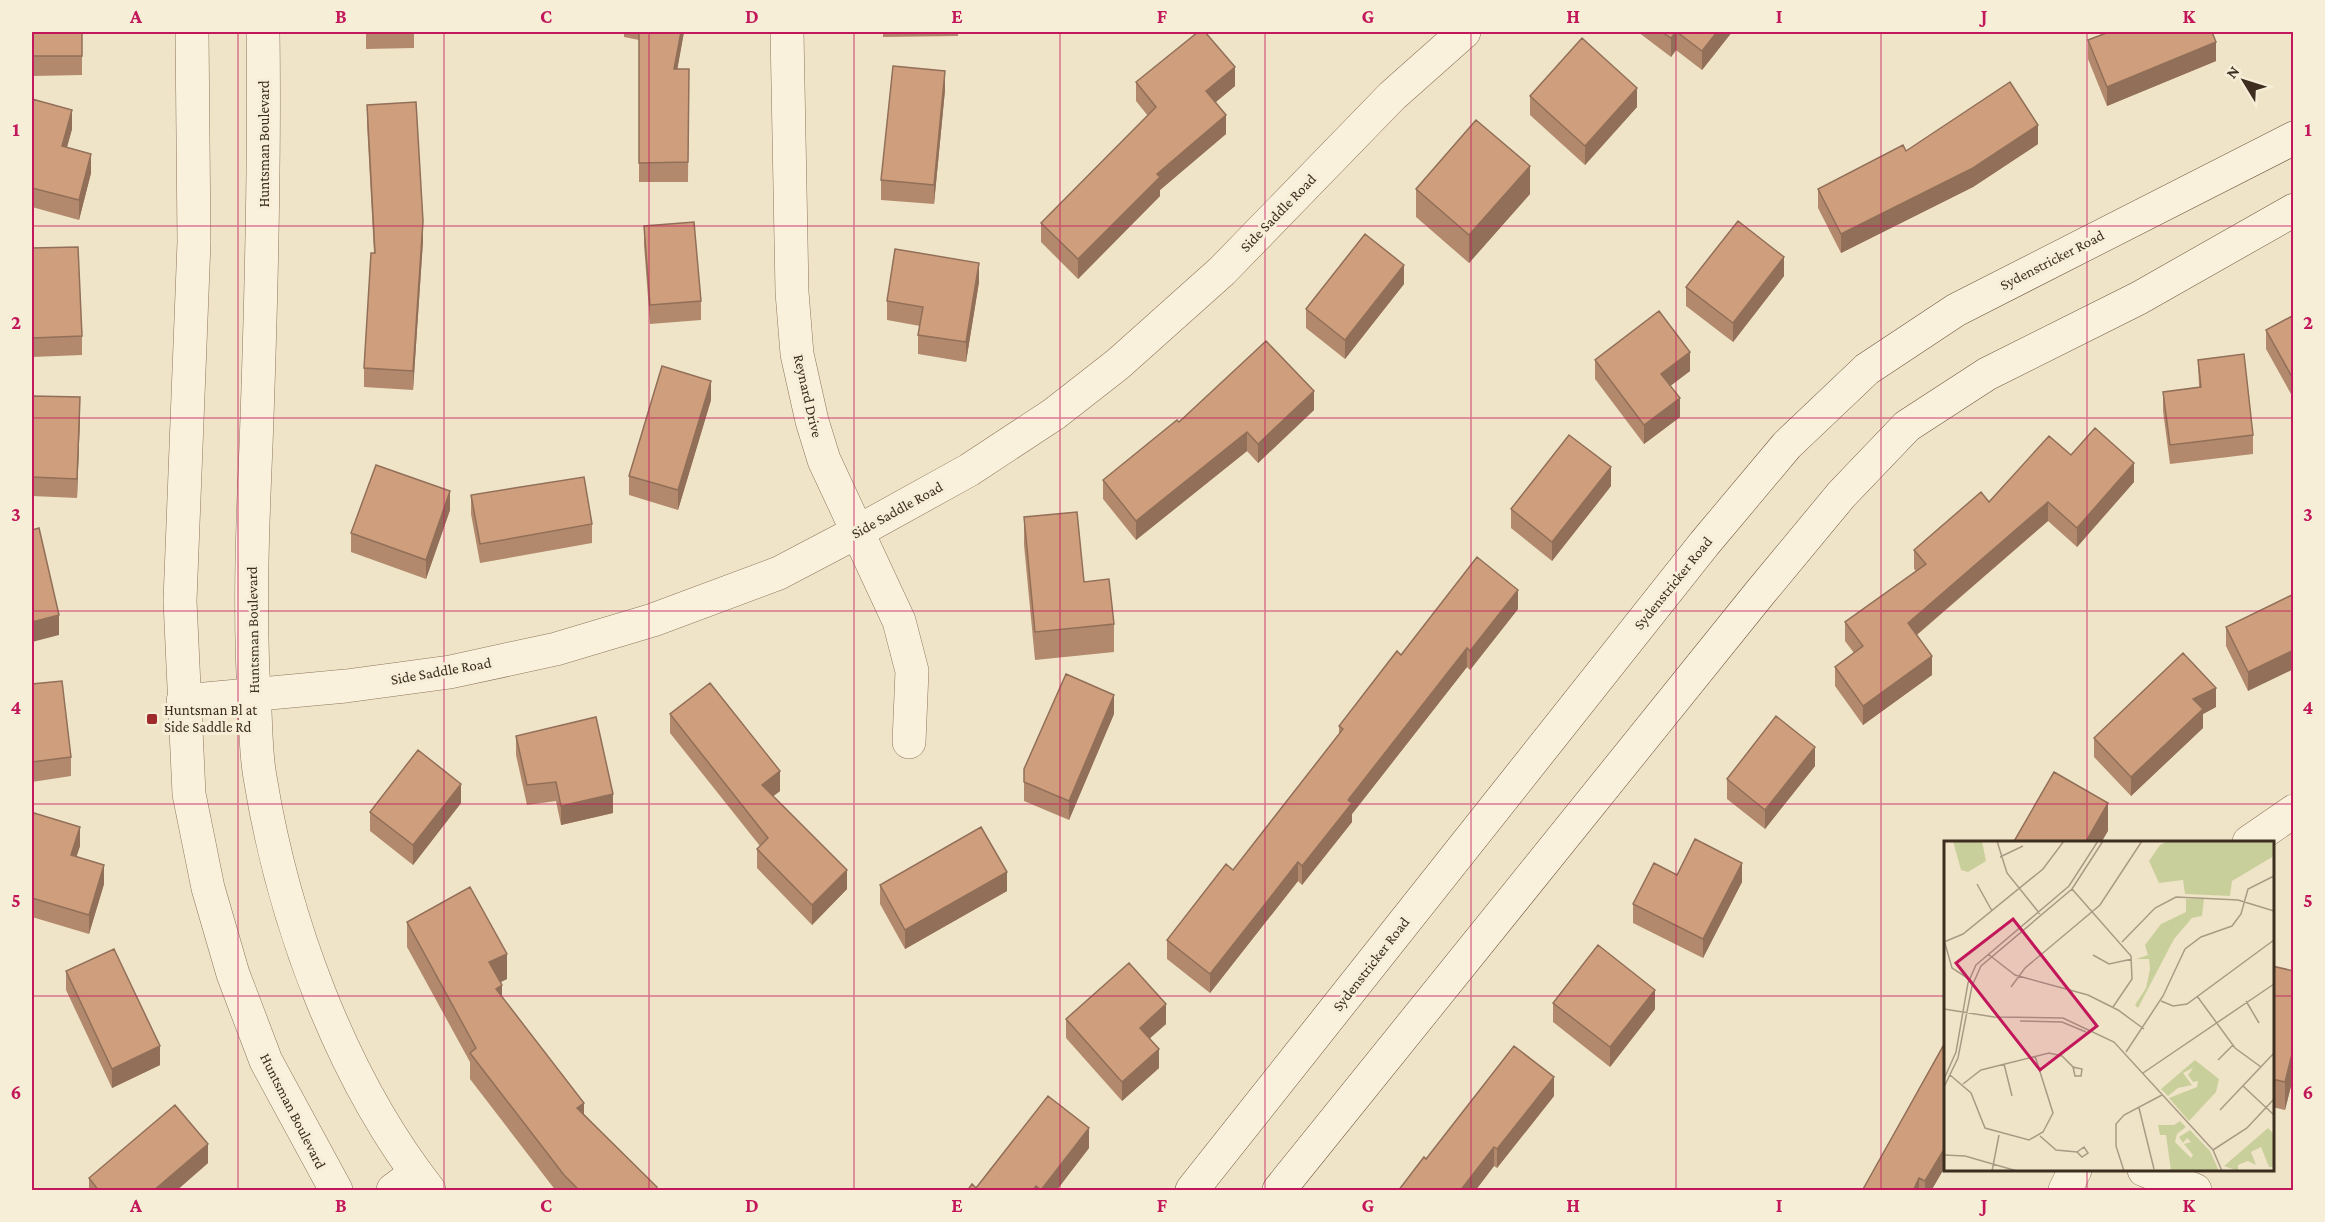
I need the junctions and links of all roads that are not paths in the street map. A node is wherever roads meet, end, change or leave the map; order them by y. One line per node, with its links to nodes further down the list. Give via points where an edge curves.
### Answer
1 (192, 32): 9 (street, Huntsman Boulevard, via 194,242 180,601)
2 (262, 32): 8 (street, Huntsman Boulevard, via 264,243 250,601)
3 (787, 32): 7 (street, Reynard Drive, via 792,292 797,354 824,460)
4 (1464, 32): 7 (street, Side Saddle Road, via 1392,96 1222,271 1118,364 1054,414 969,470)
5 (2294, 138): 17 (street, Sydenstricker Road, via 1956,310 1867,369 1787,445 1704,544)
6 (2294, 210): 18 (street, via 2139,298 1987,374 1907,426 1841,495 1759,594)
7 (857, 532): 8 (street, Side Saddle Road, via 779,573 653,620 556,649 450,672); 10 (street, Reynard Drive, via 899,621 912,671)
8 (254, 695): 9 (street, Side Saddle Road); 15 (street, Huntsman Boulevard, via 259,775 294,921 327,1009)
9 (183, 701): 16 (street, Huntsman Boulevard, via 189,794 208,888 233,974 266,1061)
10 (909, 742)
11 (2294, 811): 12 (street)
12 (2252, 841)
13 (2075, 1171): 19 (street)
14 (2146, 1171): 20 (street)
15 (413, 1185)
16 (336, 1191)
17 (1192, 1191)
18 (1279, 1191)
19 (2066, 1191)
20 (2195, 1191)

